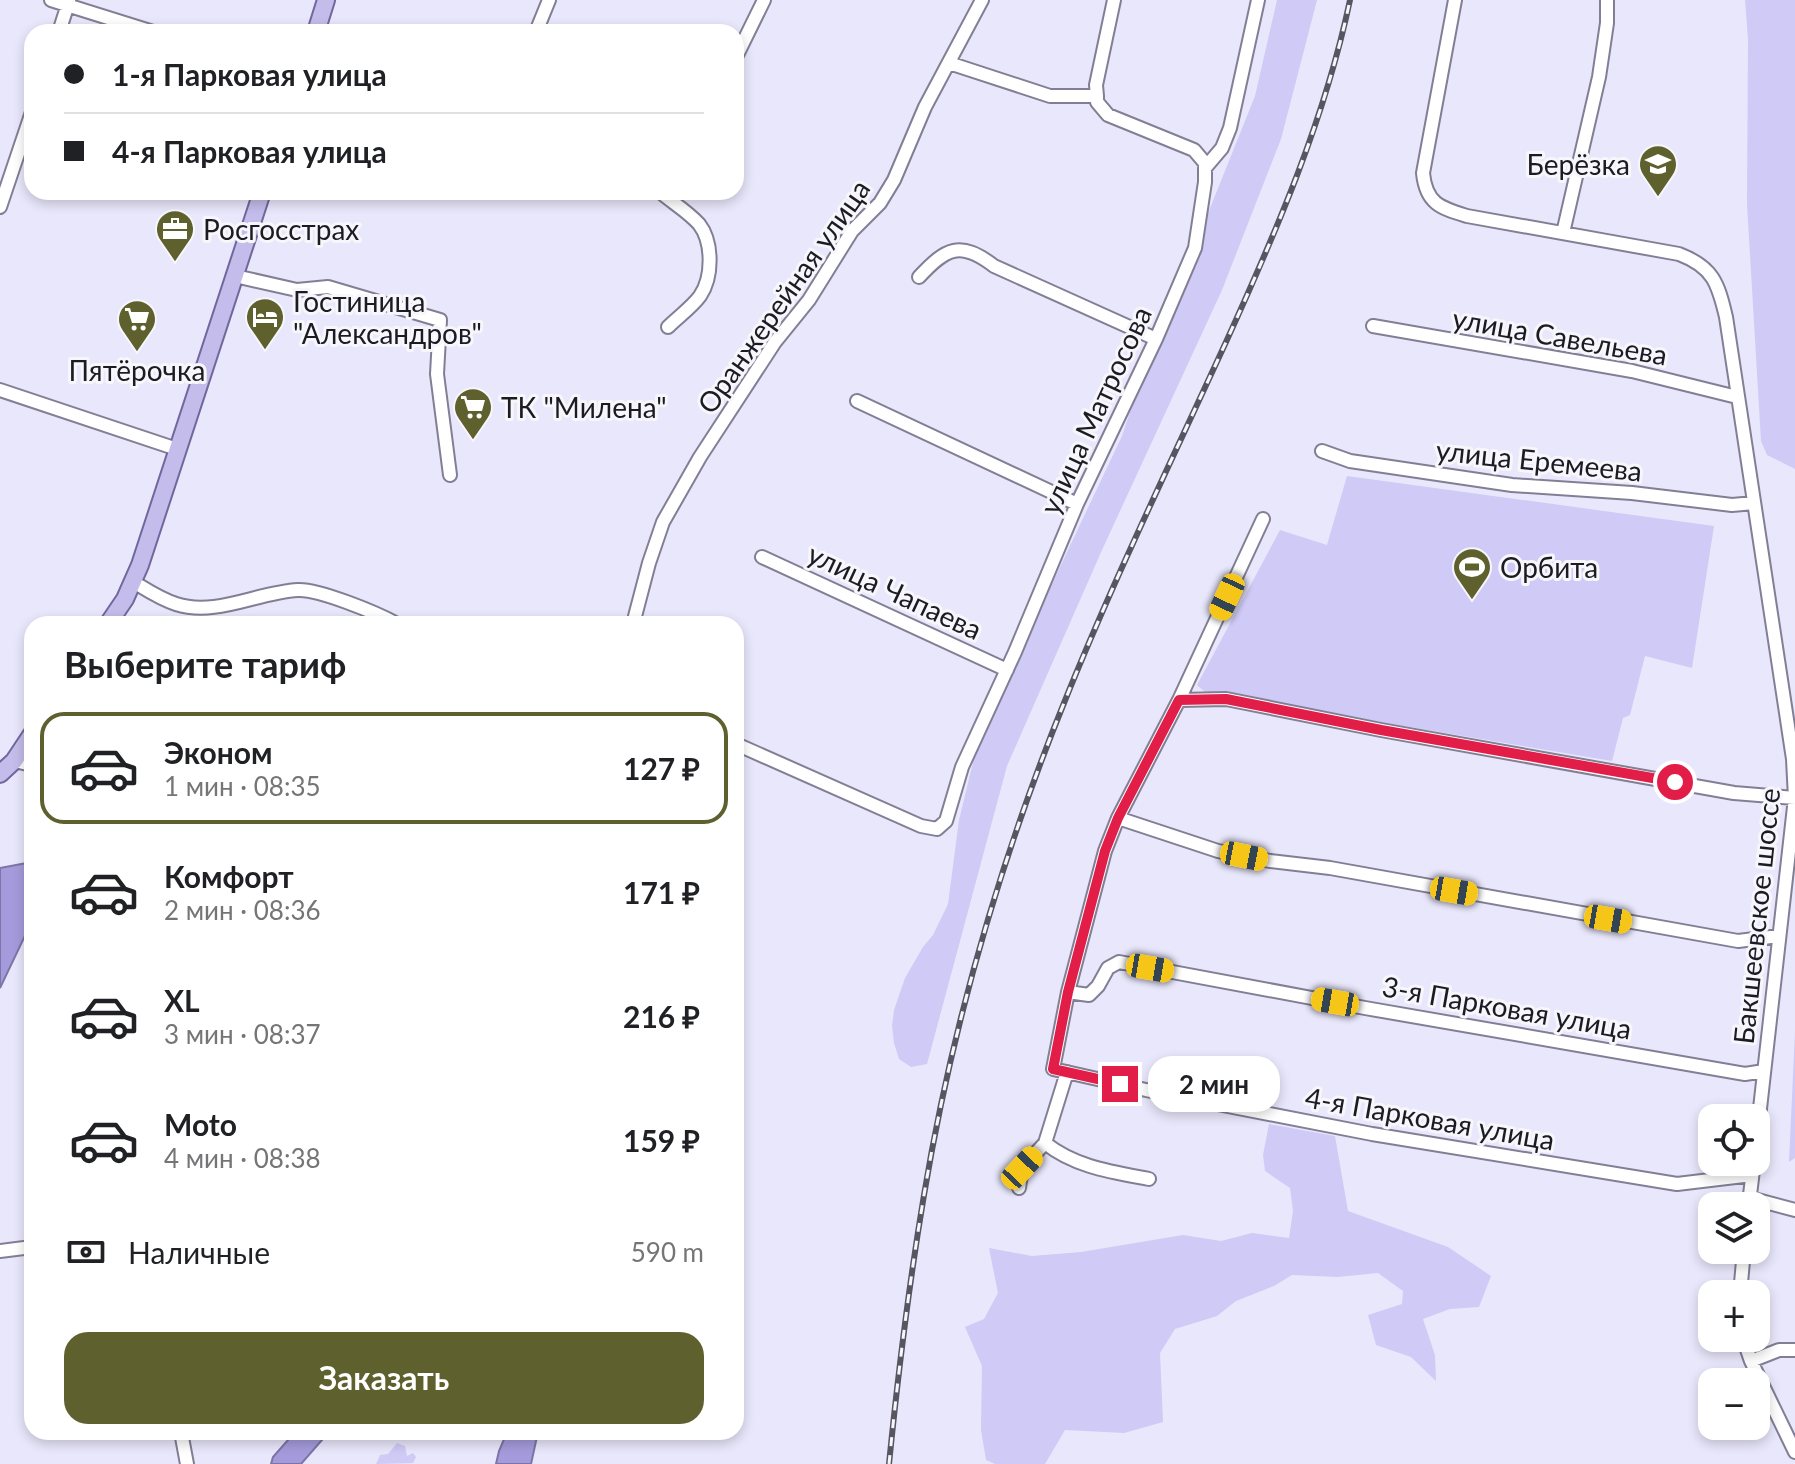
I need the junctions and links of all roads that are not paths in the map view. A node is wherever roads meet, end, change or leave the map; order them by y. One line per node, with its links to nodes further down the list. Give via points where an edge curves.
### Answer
1 (51, 0): 10 (street)
2 (326, 0): 13 (main road)
3 (549, 0): 14 (street)
4 (764, 0): 15 (street)
5 (982, 0): 16 (street, Оранжерейная улица)
6 (1114, 0): 17 (street)
7 (1258, 0): 19 (street, улица Матросова, via 1230,128)
8 (1455, 0): 23 (street, via 1424,187 1442,208)
9 (1607, 0): 23 (street, via 1599,77)
10 (69, 3): 11 (street); 12 (street)
11 (62, 24)
12 (130, 24)
13 (318, 24)
14 (539, 24)
15 (744, 41)
16 (949, 63): 17 (street, via 1050,96); 42 (street, Оранжерейная улица, via 880,203 852,231 775,342 663,522)
17 (1097, 96): 19 (street, via 1108,115 1194,150)
18 (24, 136): 22 (street)
19 (1205, 168): 28 (street, улица Матросова, via 1195,248)
20 (259, 200): 24 (main road)
21 (671, 200): 27 (street, via 702,228 710,254 700,296)
22 (0, 207)
23 (1563, 233): 30 (street, Бакшеевское шоссе, via 1679,254 1708,270 1726,317)
24 (235, 276): 32 (main road); 34 (street, via 297,290 328,287 440,320 437,374)
25 (919, 277): 28 (street, via 944,254 969,250)
26 (1373, 326): 30 (street, улица Савельева, via 1632,371)
27 (668, 327)
28 (1156, 339): 36 (street, улица Матросова)
29 (0, 390): 32 (street)
30 (1737, 397): 35 (street, Бакшеевское шоссе)
31 (857, 401): 36 (street)
32 (177, 449): 39 (main road)
33 (1322, 451): 35 (street, улица Еремеева, via 1350,461 1512,485)
34 (450, 475)
35 (1754, 503): 50 (street, Бакшеевское шоссе)
36 (1077, 504): 43 (street, улица Матросова)
37 (1263, 519): 44 (street)
38 (762, 557): 43 (street, улица Чапаева)
39 (132, 581): 40 (main road); 41 (street, via 179,606 220,606 301,590)
40 (113, 616)
41 (383, 616)
42 (635, 616)
43 (1007, 670): 46 (street, улица Матросова, via 962,767 946,821 937,829 900,818)
44 (1179, 700): 50 (street, via 1226,699 1718,790); 51 (street)
45 (24, 746): 47 (main road)
46 (744, 748)
47 (14, 761): 48 (street); 49 (main road)
48 (24, 763)
49 (0, 774)
50 (1795, 798): 52 (street, Бакшеевское шоссе)
51 (1118, 818): 52 (street, via 1218,851 1270,861 1738,941); 53 (street)
52 (1779, 936): 54 (street, Бакшеевское шоссе)
53 (1068, 992): 54 (street, 3-я Парковая улица, via 1089,995 1108,968 1119,962 1745,1074); 55 (street, 4-я Парковая улица, via 1053,1069)
54 (1764, 1071): 56 (street, Бакшеевское шоссе)
55 (1067, 1072): 57 (street); 58 (street, 4-я Парковая улица, via 1372,1134 1677,1184)
56 (1760, 1104)
57 (1045, 1143): 59 (street, via 1059,1155 1093,1168); 60 (street, via 1022,1168)
58 (1718, 1176)
59 (1149, 1179)
60 (1019, 1188)
61 (1770, 1206): 62 (street)
62 (1795, 1210)
63 (24, 1248): 64 (street)
64 (0, 1251)
65 (1795, 1350): 67 (street)
66 (1748, 1352): 67 (street)
67 (1751, 1361): 69 (street)
68 (182, 1440): 70 (street)
69 (1795, 1452)
70 (187, 1464)

